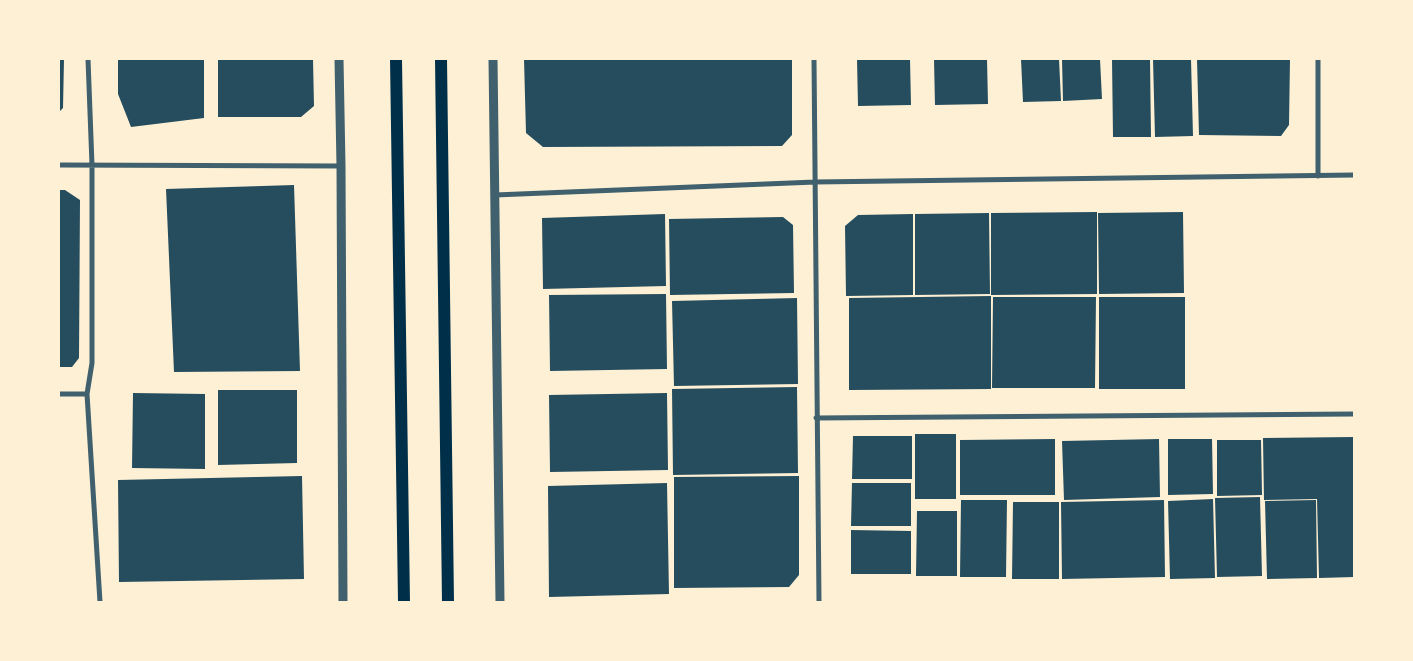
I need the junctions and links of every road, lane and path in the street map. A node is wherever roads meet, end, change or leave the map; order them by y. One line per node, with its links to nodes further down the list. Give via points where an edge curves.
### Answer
1 (88, 59): 9 (street)
2 (339, 59): 10 (street)
3 (396, 59): 21 (main road)
4 (441, 59): 22 (main road)
5 (493, 59): 14 (street)
6 (814, 59): 13 (street)
7 (1318, 59): 12 (street)
8 (59, 165): 9 (street)
9 (92, 165): 10 (street); 16 (street, via 92,362)
10 (341, 166): 20 (street)
11 (1354, 174): 12 (street)
12 (1318, 176): 13 (street)
13 (815, 182): 14 (street); 18 (street)
14 (494, 195): 23 (street)
15 (59, 394): 16 (street)
16 (87, 394): 19 (street)
17 (1354, 414): 18 (street)
18 (816, 418): 24 (street)
19 (100, 602)
20 (343, 602)
21 (404, 602)
22 (448, 602)
23 (500, 602)
24 (819, 602)

